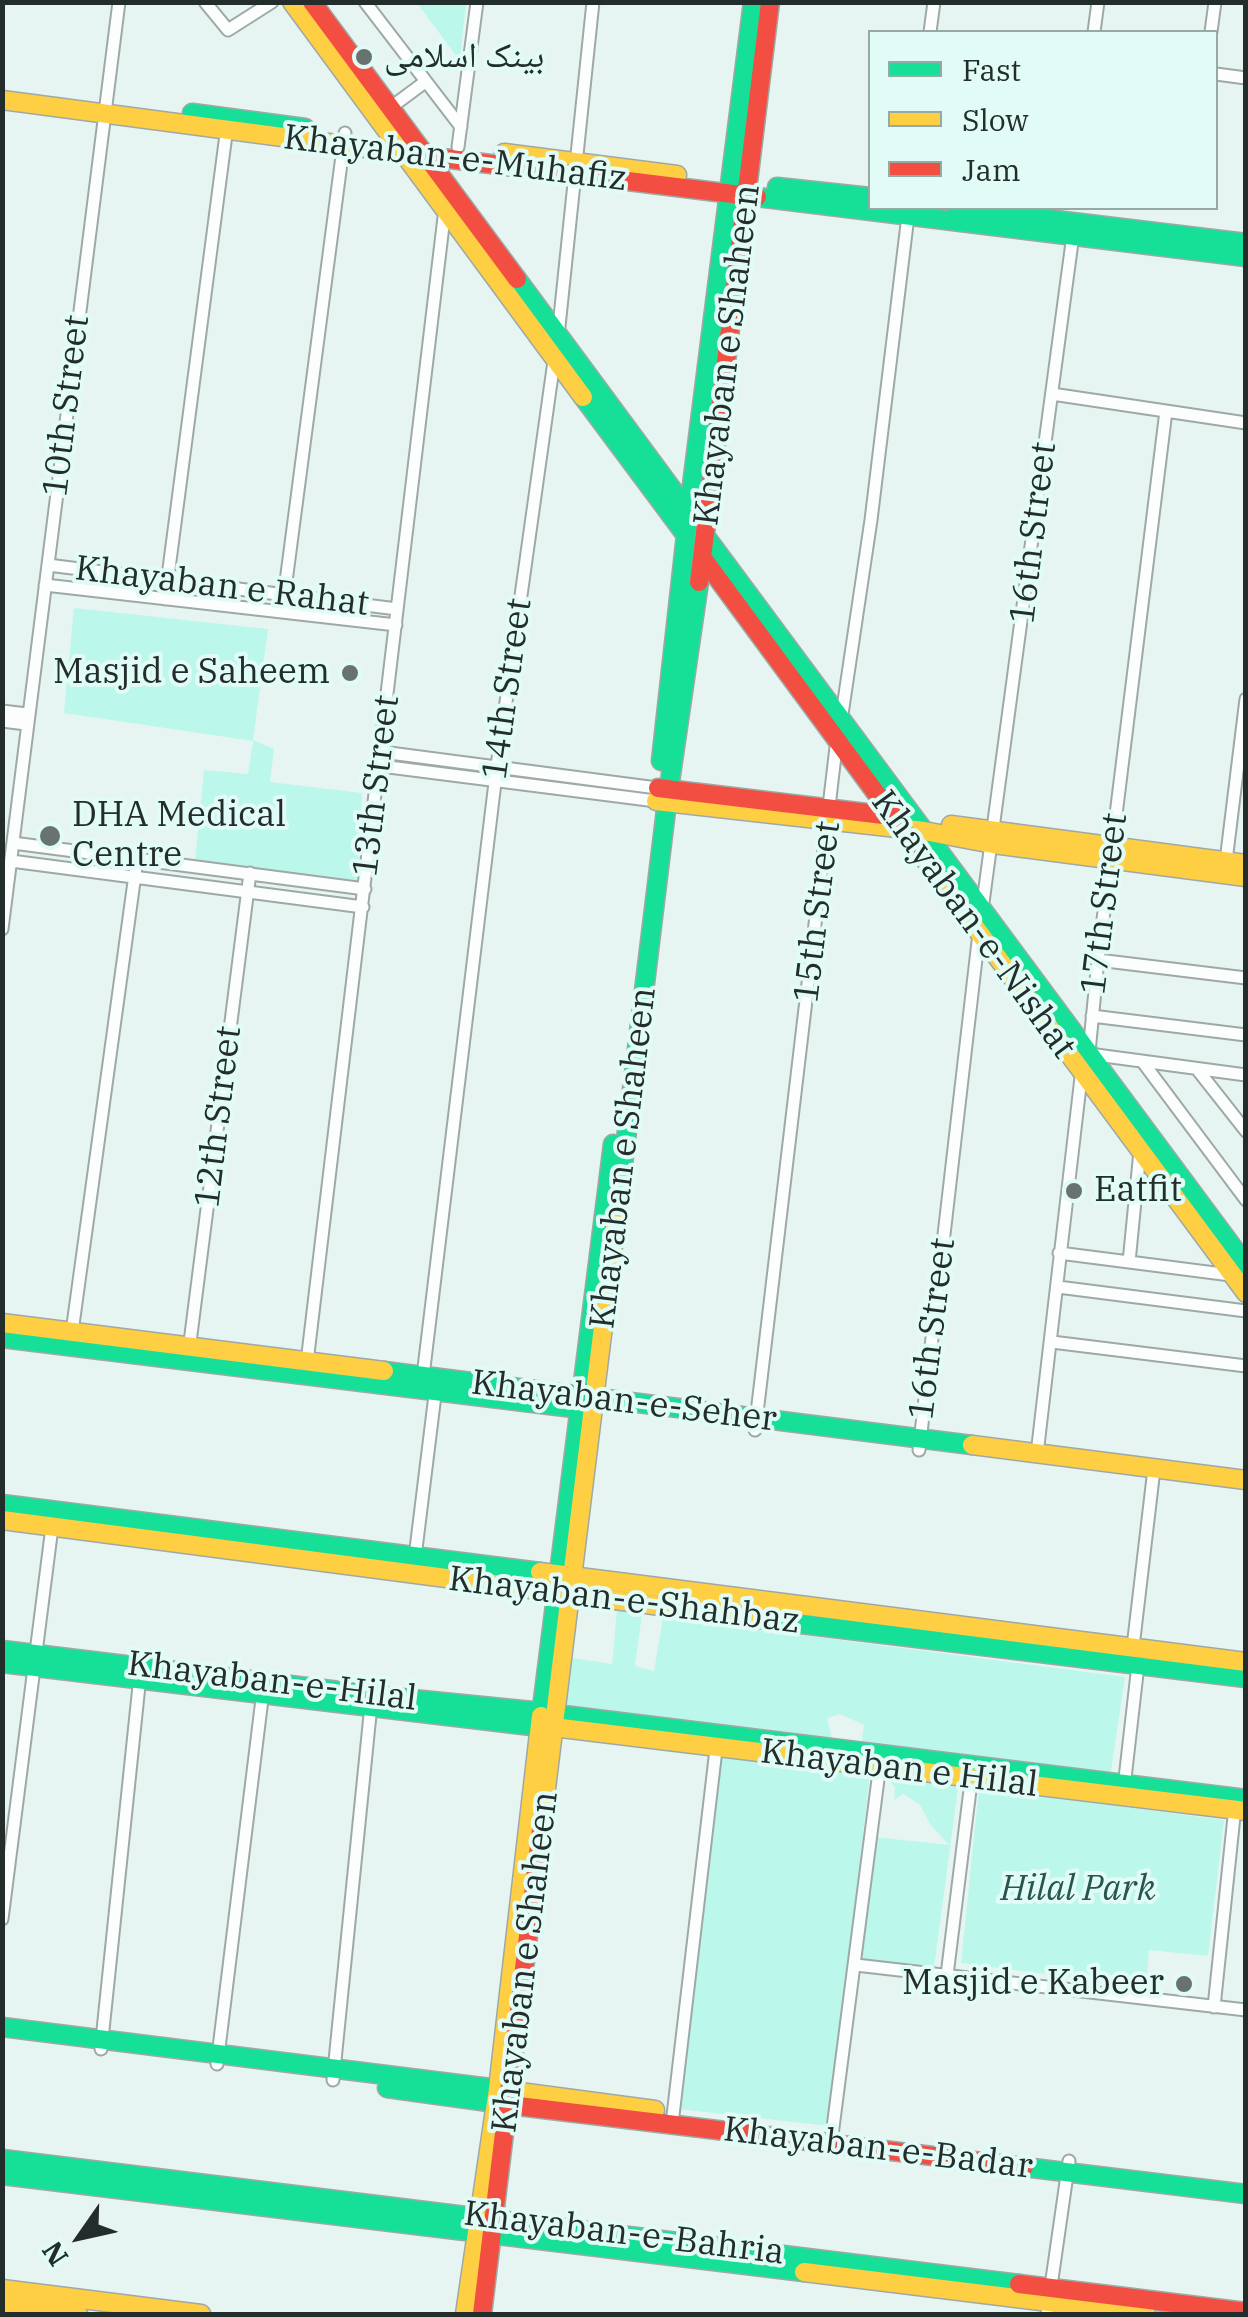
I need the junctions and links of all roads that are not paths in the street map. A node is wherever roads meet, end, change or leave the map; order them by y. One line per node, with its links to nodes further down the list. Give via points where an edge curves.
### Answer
1 (119, 2): 22 (street, 10th Street)
2 (205, 2): 3 (street, via 228,30)
3 (272, 2)
4 (292, 2): 27 (street)
5 (312, 2): 23 (street)
6 (365, 2): 19 (street)
7 (477, 2): 25 (street)
8 (593, 2): 29 (street, 14th Street)
9 (753, 2): 30 (street, Khayaban e Shaheen)
10 (770, 2): 30 (street, Khayaban e Shaheen)
11 (934, 2): 14 (street)
12 (1098, 2): 15 (street)
13 (1215, 2): 16 (street)
14 (930, 30)
15 (1094, 30)
16 (1211, 30)
17 (1218, 74): 18 (street)
18 (1246, 78)
19 (425, 82): 23 (street); 25 (street)
20 (2, 91): 22 (street, Khayaban-e-Muhafiz)
21 (2, 100): 22 (street, Khayaban-e-Muhafiz)
22 (104, 107): 24 (street, Khayaban-e-Muhafiz); 52 (street, 10th Street)
23 (390, 108): 27 (street)
24 (227, 124): 26 (street, Khayaban-e-Muhafiz); 53 (street)
25 (461, 127): 28 (street)
26 (343, 138): 27 (street, Khayaban-e-Muhafiz); 55 (street)
27 (408, 146): 28 (street, Khayaban-e-Muhafiz); 31 (street); 33 (street)
28 (456, 152): 29 (street, Khayaban-e-Muhafiz); 31 (street, 13th Street)
29 (574, 168): 30 (street, Khayaban-e-Muhafiz); 43 (street, 14th Street)
30 (738, 188): 32 (street, Khayaban-e-Muhafiz); 34 (street, Khayaban-e-Muhafiz); 48 (street, Khayaban e Shaheen); 50 (street, Khayaban e Shaheen)
31 (450, 190): 33 (street, 13th Street); 43 (street)
32 (868, 198)
33 (446, 209): 44 (street); 57 (street, 13th Street)
34 (868, 209)
35 (872, 210): 37 (street, Khayaban-e-Muhafiz)
36 (963, 210): 38 (street)
37 (908, 216): 38 (street, Khayaban-e-Muhafiz); 63 (street, 15th Street)
38 (995, 219): 39 (street)
39 (1074, 222): 40 (street); 45 (street, 16th Street)
40 (1161, 240): 41 (street); 42 (street)
41 (1246, 243)
42 (1246, 257)
43 (558, 335): 44 (street, 14th Street); 48 (street)
44 (554, 356): 49 (street); 67 (street, 14th Street)
45 (1052, 394): 46 (street); 72 (street, 16th Street)
46 (1166, 411): 47 (street); 74 (street, 17th Street)
47 (1246, 423)
48 (689, 512): 49 (street, Khayaban e Shaheen)
49 (686, 534): 69 (street, Khayaban e Shaheen)
50 (706, 536): 51 (street, Khayaban e Shaheen); 63 (street, Khayaban-e-Nishat)
51 (702, 556): 65 (street, Khayaban-e-Nishat); 69 (street, Khayaban e Shaheen)
52 (48, 565): 53 (street, Khayaban e Rahat); 54 (street, 10th Street)
53 (167, 581): 55 (street, Khayaban e Rahat); 56 (street)
54 (45, 585): 56 (street); 62 (street, 10th Street)
55 (284, 596): 57 (street, Khayaban e Rahat); 58 (street)
56 (165, 599): 58 (street)
57 (397, 610): 59 (street, 13th Street)
58 (282, 612): 59 (street)
59 (396, 625): 66 (street, 13th Street)
60 (1246, 699): 77 (street)
61 (2, 710): 62 (street)
62 (27, 719): 64 (street); 73 (street, 10th Street)
63 (841, 719): 65 (street, 15th Street); 71 (street, Khayaban-e-Nishat)
64 (2, 721)
65 (836, 739): 70 (street, 15th Street); 71 (street, Khayaban-e-Nishat)
66 (381, 759): 67 (street); 68 (street); 81 (street, 13th Street)
67 (497, 766): 68 (street, 14th Street); 69 (street)
68 (495, 783): 69 (street); 114 (street, 14th Street)
69 (662, 795): 70 (street); 115 (street, Khayaban e Shaheen)
70 (830, 814): 71 (street); 116 (street, 15th Street)
71 (910, 824): 72 (street); 84 (street, Khayaban-e-Nishat); 86 (street, Khayaban-e-Nishat)
72 (994, 838): 74 (street); 84 (street, 16th Street)
73 (13, 842): 75 (street); 76 (street, 10th Street)
74 (1111, 853): 77 (street); 79 (street); 87 (street, 17th Street)
75 (137, 860): 78 (street); 80 (street)
76 (11, 861): 80 (street); 85 (street, 10th Street)
77 (1236, 863)
78 (250, 873): 81 (street); 82 (street, 12th Street)
79 (1246, 877)
80 (134, 878): 82 (street); 108 (street)
81 (365, 889): 83 (street, 13th Street)
82 (248, 892): 83 (street); 111 (street, 12th Street)
83 (363, 907): 112 (street, 13th Street)
84 (982, 909): 86 (street, 16th Street); 91 (street, Khayaban-e-Nishat)
85 (2, 929)
86 (979, 932): 94 (street, Khayaban-e-Nishat); 117 (street, 16th Street)
87 (1098, 960): 88 (street); 89 (street, 17th Street)
88 (1246, 978)
89 (1092, 1016): 90 (street); 91 (street, 17th Street)
90 (1246, 1034)
91 (1089, 1054): 92 (street); 94 (street, 17th Street); 103 (street, Khayaban-e-Nishat)
92 (1142, 1062): 93 (street); 99 (street)
93 (1197, 1069): 95 (street); 96 (street)
94 (1080, 1072): 97 (street, Khayaban-e-Nishat); 101 (street, 17th Street)
95 (1246, 1074)
96 (1246, 1131)
97 (1140, 1150): 102 (street); 103 (street, Khayaban-e-Nishat)
98 (1246, 1177): 99 (street)
99 (1234, 1185): 100 (street)
100 (1246, 1200)
101 (1059, 1253): 102 (street); 104 (street, 17th Street)
102 (1129, 1262): 103 (street)
103 (1241, 1273): 105 (street, Khayaban-e-Nishat)
104 (1058, 1287): 106 (street); 110 (street, 17th Street)
105 (1246, 1294)
106 (1246, 1311)
107 (2, 1323): 108 (street, Khayaban-e-Seher)
108 (72, 1332): 111 (street, Khayaban-e-Seher)
109 (2, 1338): 111 (street, Khayaban-e-Seher)
110 (1052, 1342): 113 (street); 118 (street, 17th Street)
111 (189, 1354): 112 (street, Khayaban-e-Seher); 114 (street, Khayaban-e-Seher)
112 (306, 1362): 114 (street, Khayaban-e-Seher)
113 (1246, 1366)
114 (432, 1382): 115 (street, Khayaban-e-Seher); 125 (street, 14th Street)
115 (588, 1403): 116 (street, Khayaban-e-Seher); 126 (street, Khayaban e Shaheen)
116 (756, 1424): 117 (street, Khayaban-e-Seher)
117 (919, 1445): 118 (street, Khayaban-e-Seher); 119 (street, Khayaban-e-Seher)
118 (1037, 1454): 119 (street, Khayaban-e-Seher)
119 (1154, 1474): 120 (street, Khayaban-e-Seher); 121 (street, Khayaban-e-Seher); 128 (street)
120 (1246, 1480)
121 (1246, 1490)
122 (2, 1504): 125 (street, Khayaban-e-Shahbaz)
123 (2, 1520): 124 (street, Khayaban-e-Shahbaz)
124 (52, 1527): 126 (street, Khayaban-e-Shahbaz); 129 (street)
125 (415, 1557): 126 (street, Khayaban-e-Shahbaz)
126 (565, 1585): 128 (street, Khayaban-e-Shahbaz); 136 (street, Khayaban e Shaheen)
127 (2, 1650): 129 (street, Khayaban-e-Hilal)
128 (1136, 1656): 130 (street, Khayaban-e-Shahbaz); 133 (street, Khayaban-e-Shahbaz); 140 (street)
129 (36, 1660): 131 (street); 132 (street, Khayaban-e-Hilal); 142 (street)
130 (1246, 1662)
131 (2, 1663)
132 (140, 1673): 134 (street, Khayaban-e-Hilal); 149 (street)
133 (1246, 1678)
134 (264, 1688): 135 (street, Khayaban-e-Hilal); 150 (street)
135 (372, 1702): 136 (street, Khayaban-e-Hilal); 151 (street)
136 (547, 1720): 137 (street); 152 (street, Khayaban e Shaheen)
137 (717, 1740): 138 (street, Khayaban e Hilal); 153 (street)
138 (880, 1761): 139 (street, Khayaban e Hilal); 143 (street)
139 (972, 1771): 140 (street, Khayaban e Hilal); 144 (street)
140 (1124, 1789): 141 (street, Khayaban e Hilal)
141 (1241, 1804): 145 (street)
142 (2, 1919)
143 (856, 1964): 144 (street); 154 (street)
144 (947, 1976): 145 (street)
145 (1214, 2006): 146 (street)
146 (1246, 2010)
147 (2, 2028): 149 (street, Khayaban-e-Badar)
148 (2, 2039): 149 (street, Khayaban-e-Badar)
149 (101, 2044): 150 (street, Khayaban-e-Badar)
150 (218, 2060): 151 (street, Khayaban-e-Badar)
151 (334, 2075): 152 (street, Khayaban-e-Badar)
152 (504, 2097): 153 (street, Khayaban-e-Badar); 160 (street, Khayaban e Shaheen)
153 (673, 2118): 154 (street, Khayaban-e-Badar)
154 (832, 2138): 156 (street, Khayaban-e-Badar)
155 (2, 2158): 160 (street, Khayaban-e-Bahria)
156 (1068, 2166): 158 (street, Khayaban-e-Badar); 159 (street, Khayaban-e-Badar); 162 (street)
157 (2, 2175): 160 (street, Khayaban-e-Bahria)
158 (1246, 2183)
159 (1246, 2194)
160 (486, 2226): 162 (street, Khayaban-e-Bahria); 167 (street, Khayaban e Shaheen); 168 (street, Khayaban e Shaheen)
161 (2, 2290): 164 (street)
162 (1048, 2301): 165 (street, Khayaban-e-Bahria); 169 (street, Khayaban-e-Bahria)
163 (2, 2305): 164 (street)
164 (71, 2310): 166 (street)
165 (1246, 2312)
166 (193, 2314)
167 (465, 2314)
168 (482, 2314)
169 (1146, 2314)

